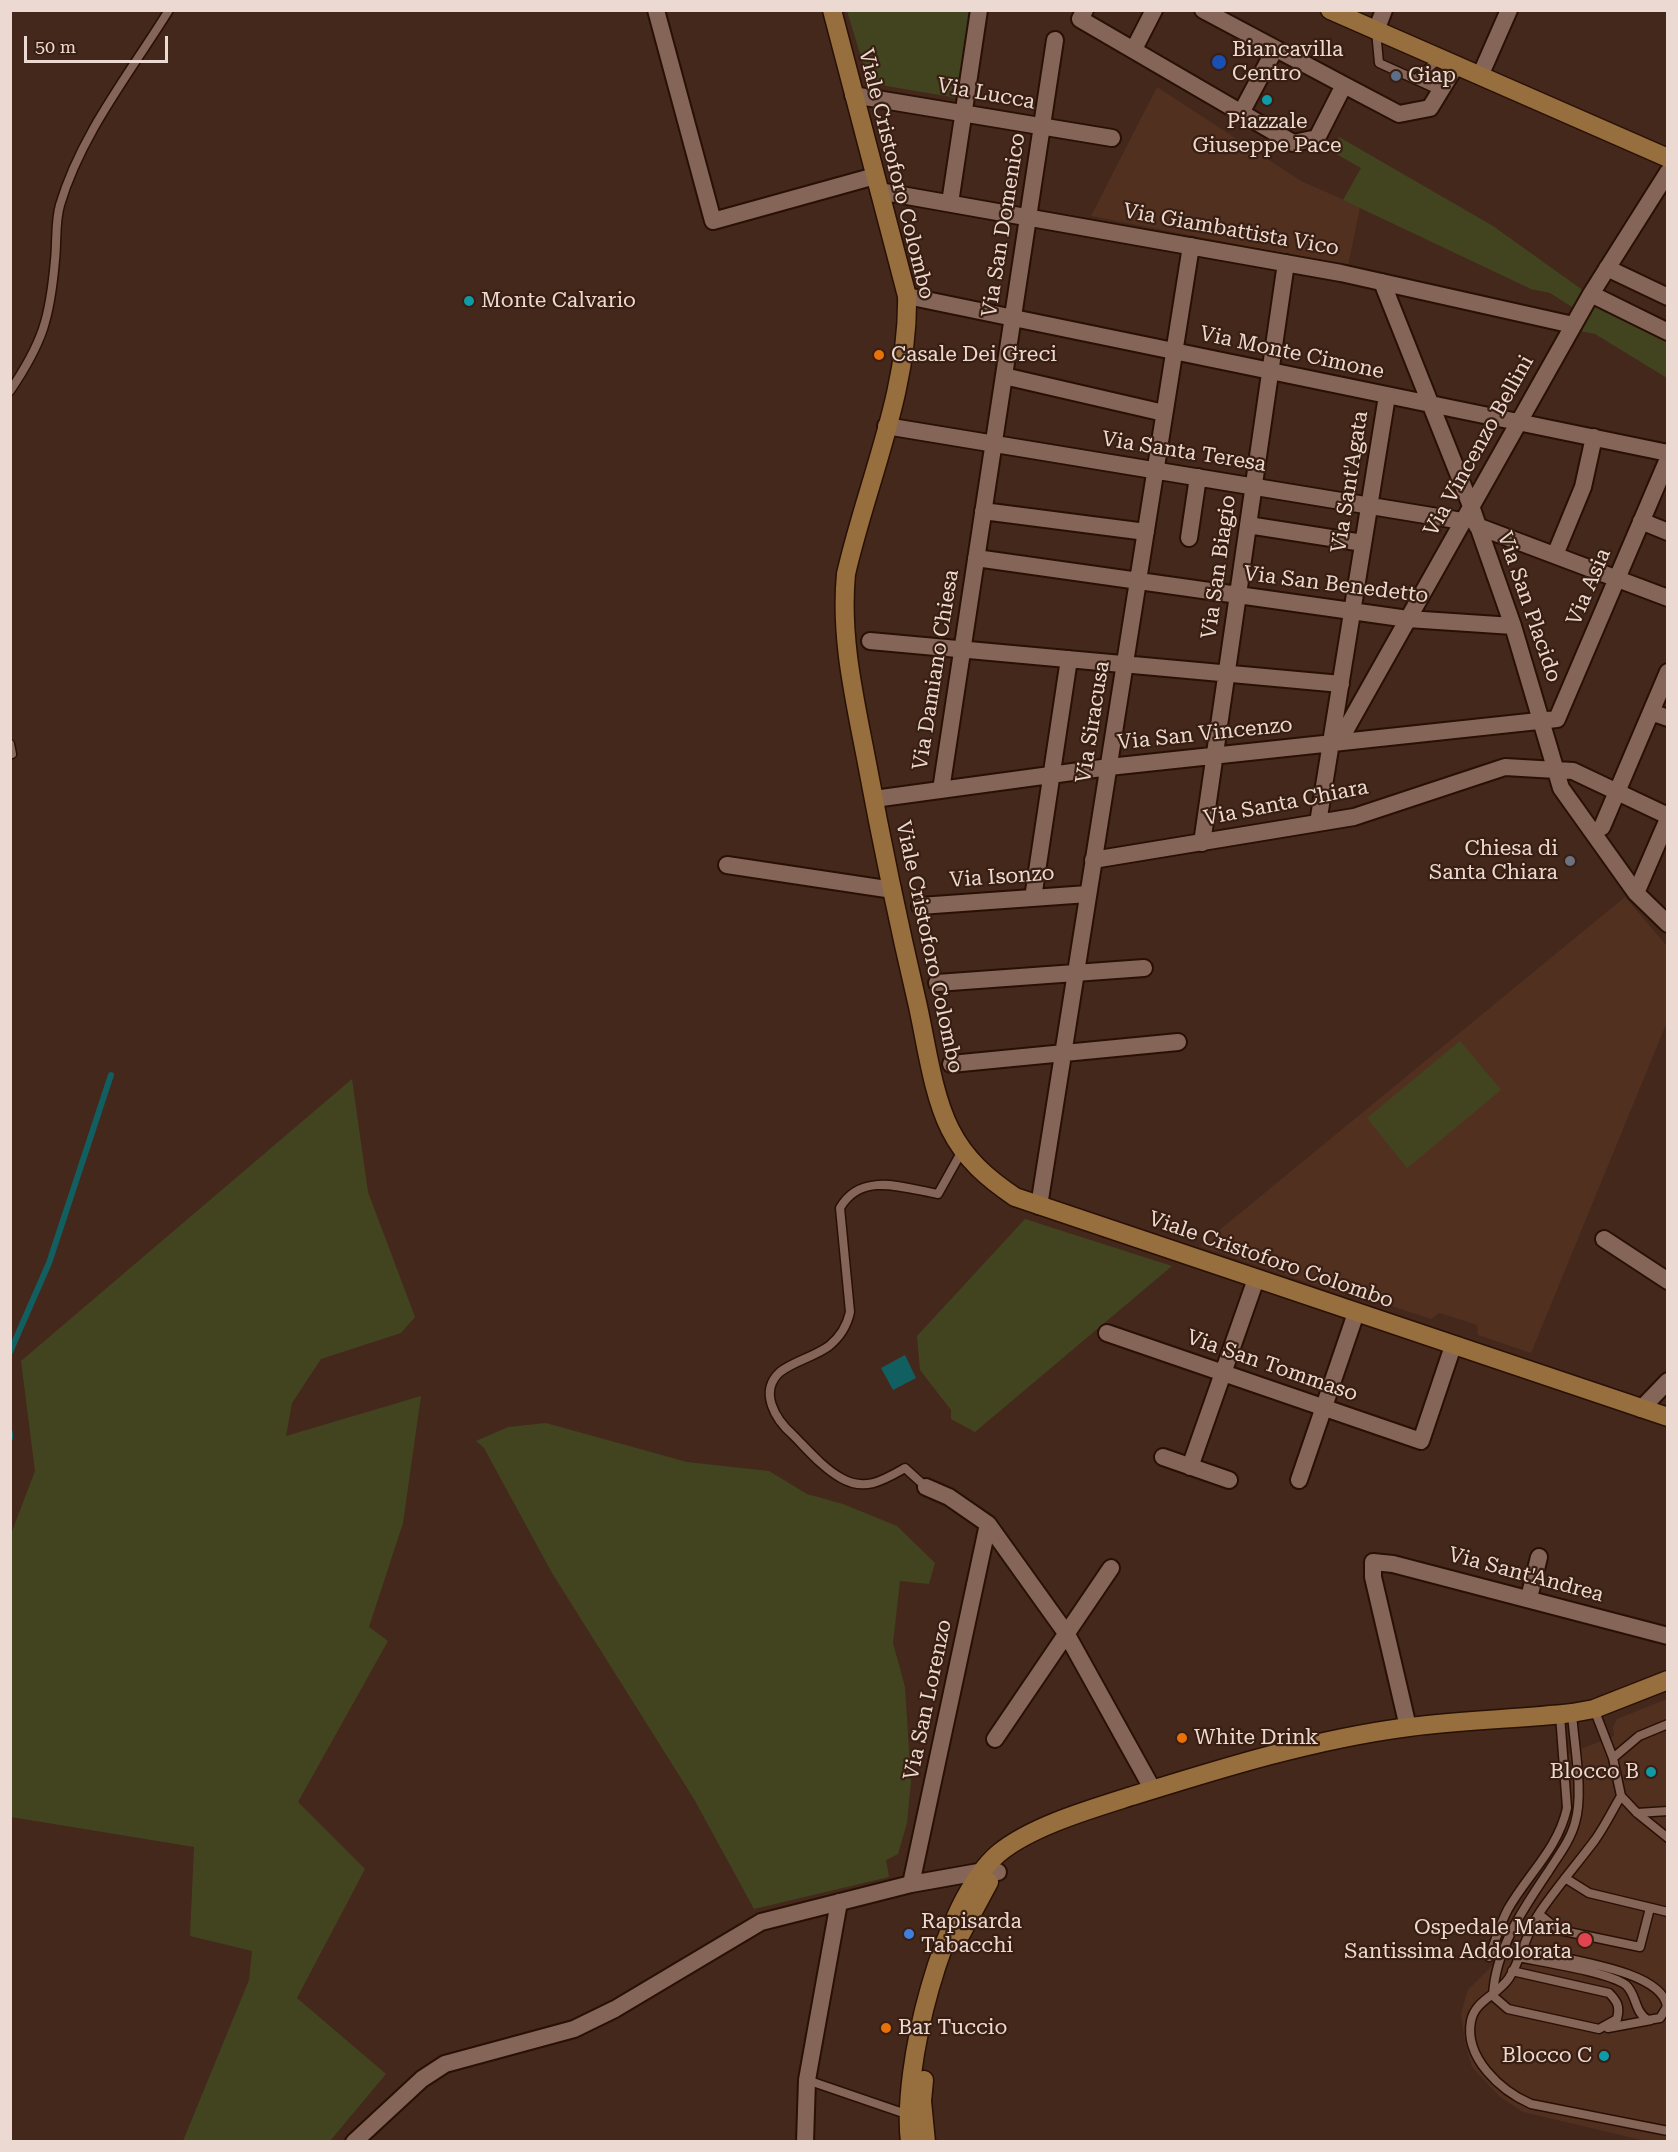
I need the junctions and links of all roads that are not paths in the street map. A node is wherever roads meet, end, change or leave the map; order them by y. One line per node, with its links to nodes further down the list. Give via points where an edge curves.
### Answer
1 (169, 10): 43 (lane, via 83,146 69,176 59,209 46,325 33,357)
2 (656, 10): 27 (street, via 713,221)
3 (832, 10): 20 (street, Viale Cristoforo Colombo)
4 (980, 10): 22 (street)
5 (1085, 10): 14 (street, via 1080,19)
6 (1155, 10): 14 (street)
7 (1203, 10): 13 (street)
8 (1330, 10): 11 (street)
9 (1384, 10): 11 (street)
10 (1509, 10): 16 (street)
11 (1376, 31): 15 (street); 17 (lane, via 1379,63)
12 (1055, 40): 23 (street, Via San Domenico)
13 (1275, 49): 18 (street); 21 (street)
14 (1134, 50): 21 (street)
15 (1447, 63): 16 (street); 17 (lane); 19 (street)
16 (1480, 76): 25 (street)
17 (1416, 79): 19 (lane)
18 (1344, 85): 19 (street, via 1399,114 1430,108); 21 (street, via 1317,138 1293,143)
19 (1441, 91)
20 (853, 94): 22 (street, Via Lucca); 27 (street, Viale Cristoforo Colombo)
21 (1241, 112)
22 (963, 113): 23 (street, Via Lucca); 28 (street)
23 (1042, 127): 24 (street, Via Lucca); 29 (street, Via San Domenico)
24 (1112, 138)
25 (1668, 158)
26 (1668, 172): 32 (street, Via Vincenzo Bellini)
27 (877, 183): 28 (street, Via Giambattista Vico); 35 (street, Viale Cristoforo Colombo)
28 (950, 203): 29 (street, Via Giambattista Vico)
29 (1028, 217): 30 (street, Via Giambattista Vico); 37 (street, Via San Domenico)
30 (1191, 246): 31 (street, Via Giambattista Vico); 40 (street, Via Siracusa)
31 (1286, 263): 33 (street, Via Giambattista Vico); 41 (street, Via San Biagio)
32 (1607, 268): 34 (street, Via Vincenzo Bellini); 36 (street)
33 (1382, 282): 38 (street, Via Giambattista Vico); 45 (street, Via San Placido)
34 (1591, 294): 38 (street, Via Vincenzo Bellini); 39 (street)
35 (907, 296): 37 (street, Via Monte Cimone); 48 (street, Viale Cristoforo Colombo, via 906,348)
36 (1668, 297)
37 (1013, 318): 40 (street, Via Monte Cimone); 42 (street, Via San Domenico)
38 (1573, 325): 47 (street, Via Vincenzo Bellini)
39 (1668, 332)
40 (1174, 352): 41 (street, Via Monte Cimone); 46 (street, Via Siracusa)
41 (1270, 372): 44 (street, Via Monte Cimone); 55 (street, Via San Biagio)
42 (1004, 376): 46 (street); 50 (street, Via San Domenico)
43 (10, 391)
44 (1387, 396): 45 (street, Via Monte Cimone); 56 (street, Via Sant'Agata)
45 (1431, 405): 47 (street, Via Monte Cimone); 58 (street, Via San Placido)
46 (1164, 412): 53 (street, Via Siracusa)
47 (1518, 420): 49 (street, Via Monte Cimone); 58 (street, Via Vincenzo Bellini)
48 (886, 426): 50 (street, Via Santa Teresa); 93 (street, Viale Cristoforo Colombo, via 855,533 843,606 844,638)
49 (1594, 437): 51 (street, Via Monte Cimone); 65 (street, via 1583,487)
50 (993, 444): 53 (street, Via Santa Teresa); 57 (street, Via San Domenico)
51 (1668, 453)
52 (1668, 459): 59 (street, Via Asia)
53 (1155, 470): 54 (street, Via Santa Teresa); 61 (street, Via Siracusa)
54 (1198, 477): 55 (street, Via Santa Teresa); 63 (street)
55 (1253, 486): 56 (street, Via Santa Teresa); 60 (street, Via San Biagio)
56 (1369, 505): 58 (street, Via Santa Teresa); 64 (street, Via Sant'Agata)
57 (983, 511): 61 (street); 66 (street, Via San Domenico)
58 (1471, 518): 65 (street, Via Santa Teresa); 72 (street, Via Vincenzo Bellini); 73 (street, Via San Placido)
59 (1641, 521): 62 (street); 67 (street, Via Asia)
60 (1248, 525): 64 (street); 69 (street, Via San Biagio)
61 (1146, 532): 68 (street, Via Siracusa)
62 (1668, 532)
63 (1190, 538)
64 (1363, 543): 71 (street, Via Sant'Agata)
65 (1555, 555): 67 (street, Via Santa Teresa)
66 (976, 558): 68 (street, Via San Benedetto); 75 (street, Via Damiano Chiesa)
67 (1616, 579): 70 (street, Via Santa Teresa); 83 (street, Via Asia, via 1557,719)
68 (1138, 581): 69 (street, Via San Benedetto); 77 (street, Via Siracusa)
69 (1238, 595): 71 (street, Via San Benedetto); 79 (street, Via San Biagio)
70 (1668, 598)
71 (1352, 611): 72 (street, Via San Benedetto); 80 (street, Via Sant'Agata)
72 (1408, 619): 73 (street, Via San Benedetto); 84 (street, Via Vincenzo Bellini, via 1345,731)
73 (1513, 626): 83 (street, Via San Placido)
74 (870, 641): 75 (street)
75 (962, 650): 76 (street); 91 (street, Via Damiano Chiesa)
76 (1070, 659): 77 (street); 90 (street)
77 (1125, 664): 79 (street); 88 (street, Via Siracusa)
78 (1668, 672): 81 (street)
79 (1227, 673): 80 (street); 87 (street, Via San Biagio)
80 (1341, 684): 84 (street, Via Sant'Agata)
81 (1650, 712): 82 (street); 92 (street)
82 (1668, 718)
83 (1542, 720): 84 (street, Via San Vincenzo); 89 (street, Via San Placido)
84 (1331, 743): 87 (street, Via San Vincenzo); 95 (street, Via Sant'Agata)
85 (10, 744): 86 (lane)
86 (12, 754)
87 (1215, 755): 88 (street, Via San Vincenzo); 97 (street, Via San Biagio)
88 (1108, 767): 90 (street, Via San Vincenzo); 98 (street, Via Siracusa)
89 (1555, 768): 92 (street, Via Santa Chiara, via 1574,771); 95 (street, Via Santa Chiara, via 1505,767 1354,817); 101 (street, Via San Placido, via 1561,788)
90 (1052, 775): 91 (street, Via San Vincenzo); 103 (street)
91 (941, 790): 93 (street, Via San Vincenzo)
92 (1617, 792): 94 (street, Via Santa Chiara); 96 (street)
93 (874, 799): 100 (street, Viale Cristoforo Colombo)
94 (1668, 817): 101 (street)
95 (1318, 823): 97 (street, Via Santa Chiara)
96 (1602, 827)
97 (1202, 843): 98 (street, Via Santa Chiara)
98 (1093, 860): 102 (street, Via Siracusa)
99 (727, 865): 100 (street)
100 (893, 891): 112 (street, Viale Cristoforo Colombo, via 941,1103)
101 (1636, 892): 105 (street, Via San Placido)
102 (1088, 894): 103 (street, Via Isonzo); 107 (street, Via Siracusa)
103 (1034, 898): 104 (street, Via Isonzo)
104 (920, 906)
105 (1668, 924)
106 (1144, 968): 107 (street)
107 (1075, 973): 108 (street); 110 (street, Via Siracusa)
108 (937, 983)
109 (1178, 1042): 110 (street)
110 (1062, 1053): 111 (street); 113 (street, Via Siracusa)
111 (951, 1064)
112 (962, 1151): 113 (street, Viale Cristoforo Colombo, via 993,1182 1015,1197); 129 (lane, via 938,1194 878,1184 865,1185 845,1199 840,1208 848,1322 827,1347 781,1371 769,1392 776,1416 784,1427 834,1474 859,1485 870,1485 905,1468)
113 (1039, 1206): 115 (street, Viale Cristoforo Colombo)
114 (1604, 1239): 116 (street)
115 (1256, 1279): 117 (street, Viale Cristoforo Colombo); 120 (street)
116 (1668, 1281)
117 (1356, 1313): 119 (street, Viale Cristoforo Colombo); 122 (street)
118 (1107, 1333): 120 (street, Via San Tommaso)
119 (1454, 1346): 122 (street, Via San Tommaso, via 1421,1441); 123 (street, Viale Cristoforo Colombo)
120 (1223, 1373): 122 (street, Via San Tommaso); 126 (street)
121 (1668, 1381): 123 (street)
122 (1324, 1407): 128 (street)
123 (1641, 1409): 124 (street, Viale Cristoforo Colombo)
124 (1668, 1417)
125 (1163, 1457): 126 (street)
126 (1190, 1467): 127 (street)
127 (1229, 1480)
128 (1299, 1480)
129 (926, 1487): 130 (street, via 949,1497)
130 (988, 1524): 134 (street); 150 (street, Via San Lorenzo)
131 (1539, 1557): 133 (street)
132 (1111, 1568): 134 (street)
133 (1529, 1598): 135 (street, Via Sant'Andrea); 140 (street, Via Sant'Andrea, via 1373,1562 1373,1577)
134 (1066, 1633): 141 (street); 143 (street)
135 (1668, 1636)
136 (1668, 1680): 137 (street)
137 (1594, 1709): 138 (street); 142 (lane)
138 (1566, 1714): 140 (street); 156 (lane, via 1565,1817 1550,1852 1508,1910); 158 (lane, via 1578,1808 1574,1827 1517,1918 1494,1976)
139 (1668, 1724): 142 (lane, via 1639,1736)
140 (1408, 1727): 143 (street, via 1312,1745); 148 (street, via 1079,1825)
141 (995, 1739)
142 (1613, 1758): 144 (lane)
143 (1153, 1790): 148 (street, via 1075,1814 1035,1832 999,1853)
144 (1621, 1796): 146 (lane); 149 (lane, via 1597,1838)
145 (1668, 1811): 146 (lane)
146 (1636, 1813): 147 (lane)
147 (1668, 1838)
148 (991, 1871): 150 (street); 162 (street, via 962,1902 946,1937 915,2058); 167 (street, via 956,1943 944,1986 922,2101)
149 (1565, 1878): 152 (lane, via 1589,1893); 154 (lane)
150 (911, 1884): 151 (street)
151 (839, 1902): 161 (street); 164 (street, via 761,1922 615,2009 574,2029 445,2064 422,2079)
152 (1650, 1908): 153 (lane); 154 (lane, via 1640,1947 1559,1930)
153 (1668, 1912)
154 (1539, 1914): 155 (lane)
155 (1520, 1953): 157 (lane); 159 (lane, via 1612,1978 1627,1986 1639,2013); 159 (lane, via 1636,1976 1652,1984 1666,1998 1668,2007 1660,2018)
156 (1489, 1958)
157 (1512, 1971): 158 (lane); 160 (lane, via 1609,1993 1620,2010 1617,2019)
158 (1493, 1996): 160 (lane, via 1508,2009); 163 (lane, via 1483,2000 1471,2023 1479,2059 1502,2088 1531,2104)
159 (1651, 2020): 160 (lane)
160 (1599, 2028)
161 (807, 2080): 162 (lane); 165 (street)
162 (909, 2115): 166 (street)
163 (1668, 2131)
164 (354, 2142)
165 (805, 2142)
166 (910, 2142)
167 (926, 2142)

